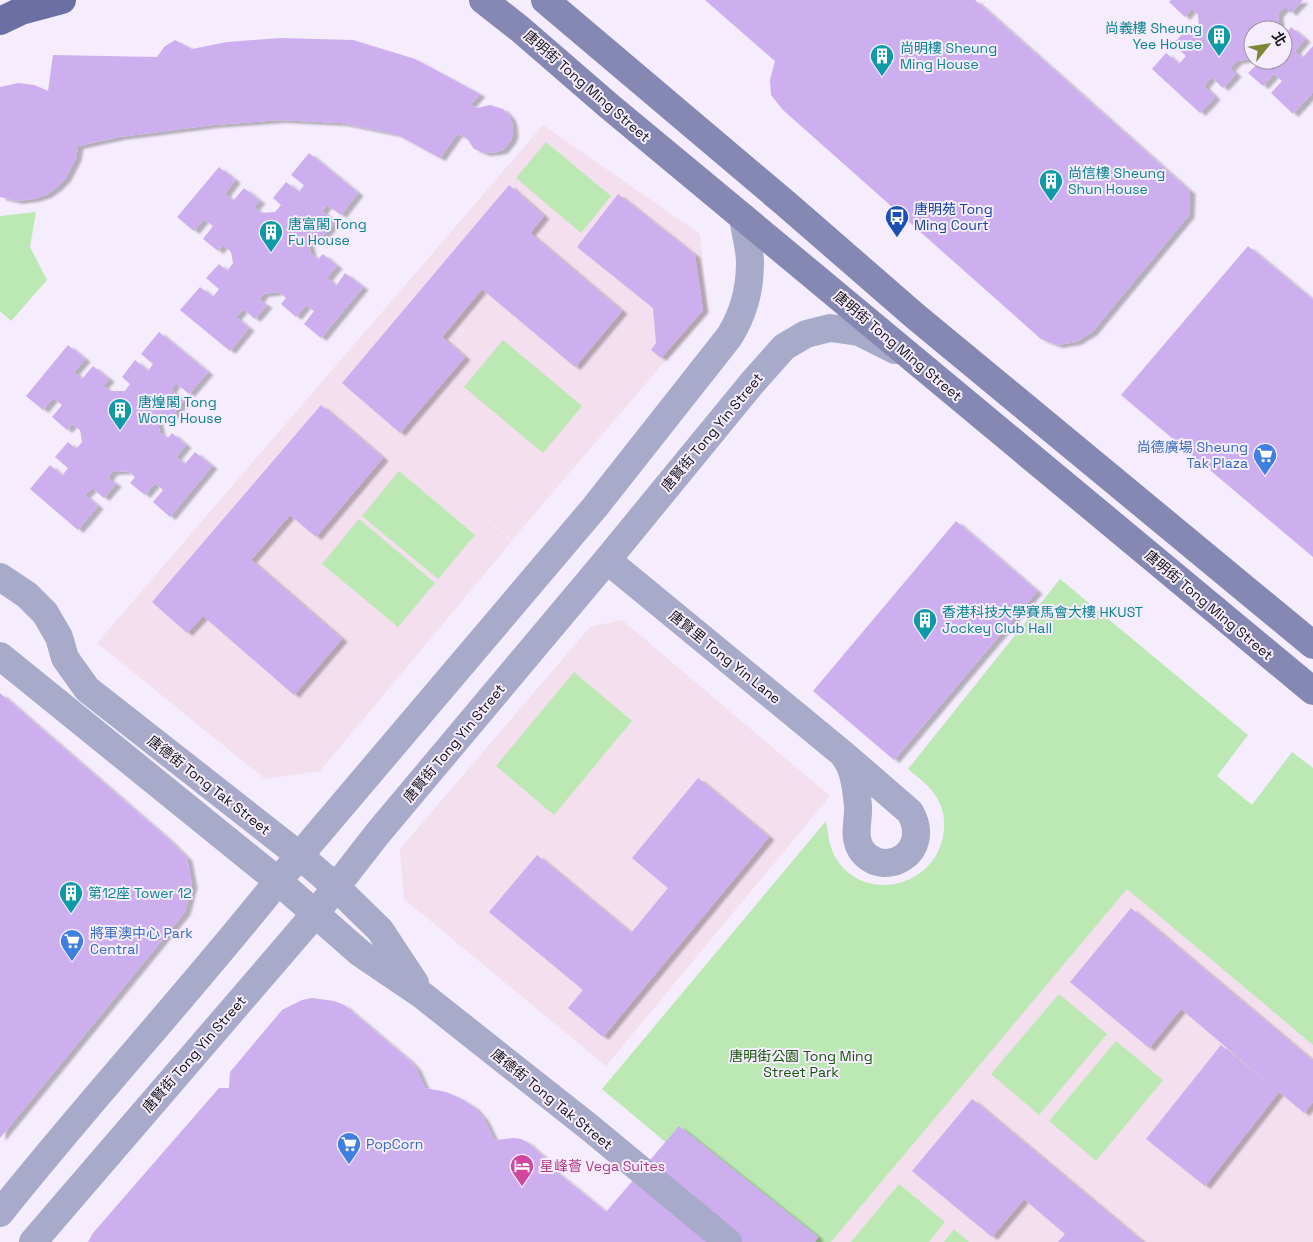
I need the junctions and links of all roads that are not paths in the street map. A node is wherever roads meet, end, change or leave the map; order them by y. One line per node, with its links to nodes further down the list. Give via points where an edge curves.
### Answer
1 (62, 0): 4 (main road, via 21,11)
2 (483, 0): 5 (main road, 唐明街 Tong Ming Street)
3 (545, 0): 9 (main road, via 915,316)
4 (0, 21)
5 (743, 217): 6 (main road, 唐明街 Tong Ming Street); 13 (street, via 750,262 748,284 744,307 729,337 595,507)
6 (910, 357): 7 (street, 唐賢街 Tong Yin Street, via 859,332 830,328 806,334 784,347); 11 (main road, 唐明街 Tong Ming Street)
7 (607, 560): 12 (street, 唐賢里 Tong Yin Lane); 15 (street, 唐賢街 Tong Yin Street, via 378,833)
8 (0, 577): 13 (street, 唐德街 Tong Tak Street, via 46,613 59,637 65,658 87,689)
9 (1313, 645)
10 (0, 656): 14 (street, 唐德街 Tong Tak Street)
11 (1313, 692)
12 (843, 754)
13 (300, 856): 14 (street); 15 (street, 唐德街 Tong Tak Street)
14 (278, 882): 16 (street, 唐德街 Tong Tak Street); 18 (street)
15 (336, 888): 16 (street, 唐賢街 Tong Yin Street); 17 (street, 唐德街 Tong Tak Street, via 380,930)
16 (316, 914): 17 (street, 唐德街 Tong Tak Street, via 360,953); 19 (street, 唐賢街 Tong Yin Street)
17 (422, 994): 20 (street, 唐德街 Tong Tak Street)
18 (0, 1213)
19 (33, 1242)
20 (728, 1242)

